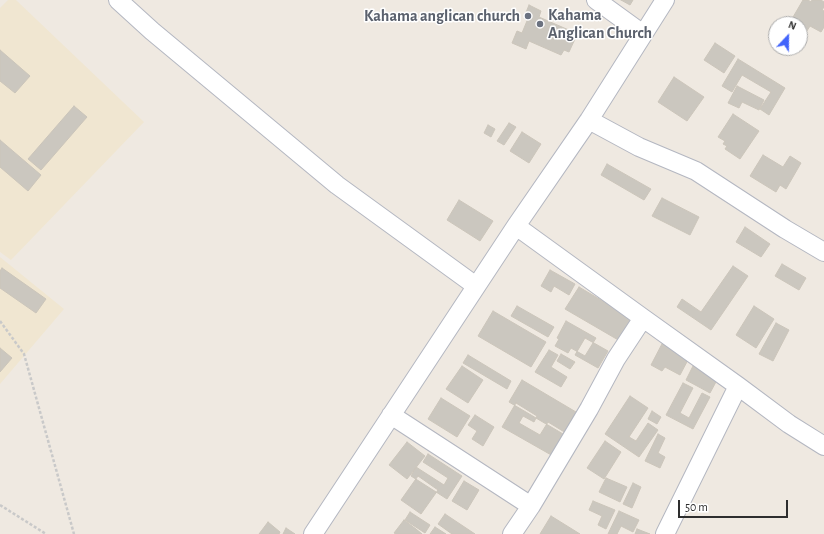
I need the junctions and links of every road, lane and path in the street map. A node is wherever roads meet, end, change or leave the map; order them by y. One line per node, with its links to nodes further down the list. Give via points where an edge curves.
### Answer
1 (118, 0): 8 (street, via 337,185)
2 (596, 0): 4 (street)
3 (665, 0): 4 (street)
4 (643, 34): 5 (street)
5 (588, 120): 6 (street); 7 (street, via 639,147 696,171)
6 (516, 226): 8 (street); 9 (street)
7 (824, 252)
8 (476, 286): 12 (street)
9 (643, 318): 11 (street); 15 (street, via 616,359)
10 (0, 321): 17 (path, via 24,354)
11 (738, 386): 13 (street); 20 (street)
12 (391, 415): 15 (street); 18 (street)
13 (824, 446)
14 (0, 504): 16 (path)
15 (531, 506): 19 (street)
16 (46, 534)
17 (74, 534)
18 (313, 534)
19 (512, 534)
20 (665, 534)

